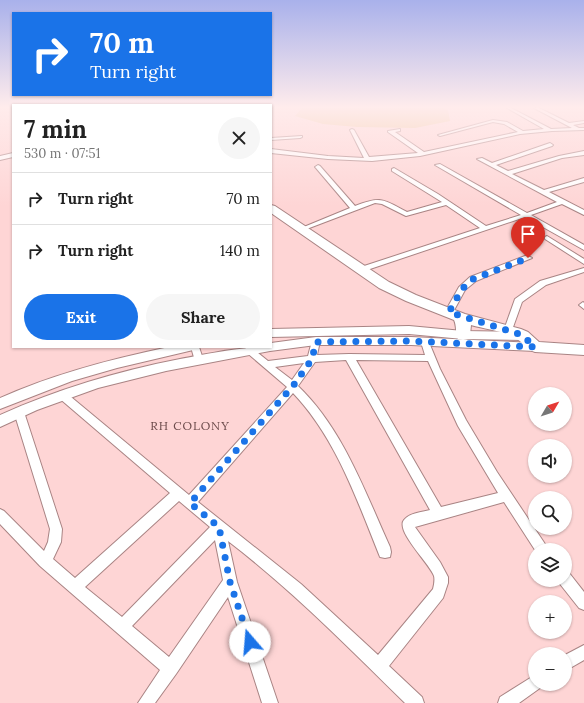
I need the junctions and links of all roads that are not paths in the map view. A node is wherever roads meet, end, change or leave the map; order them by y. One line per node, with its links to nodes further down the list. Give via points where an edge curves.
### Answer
1 (358, 141): 13 (street)
2 (404, 141): 7 (street)
3 (484, 141): 7 (street)
4 (550, 145): 15 (street)
5 (301, 147): 8 (street)
6 (272, 151): 8 (street)
7 (422, 153): 13 (street)
8 (299, 154): 13 (street)
9 (584, 154): 18 (street, via 561,156)
10 (12, 155): 11 (street)
11 (0, 158)
12 (480, 158): 15 (street)
13 (367, 159)
14 (438, 165): 26 (street)
15 (492, 165): 18 (street)
16 (318, 167): 23 (street)
17 (394, 170): 22 (street)
18 (508, 173): 20 (street)
19 (584, 180): 20 (street)
20 (544, 192): 21 (street)
21 (562, 202): 25 (street); 26 (street)
22 (447, 203): 23 (street, via 406,214 378,201); 28 (street)
23 (353, 208): 27 (street)
24 (272, 209): 27 (main road)
25 (584, 213)
26 (526, 215): 28 (street); 30 (street)
27 (302, 229): 33 (main road)
28 (485, 229): 33 (street)
29 (546, 238): 32 (street)
30 (584, 248)
31 (528, 258): 35 (street, via 473,279 462,289)
32 (584, 262)
33 (361, 270): 35 (main road, via 391,288)
34 (584, 270): 36 (street, via 543,283 518,301)
35 (455, 315): 36 (main road); 38 (main road, via 464,326)
36 (508, 330): 39 (main road)
37 (272, 333): 38 (street, via 383,330)
38 (463, 335): 39 (street)
39 (523, 336): 40 (main road); 44 (main road)
40 (584, 340)
41 (316, 342): 42 (street); 43 (street); 52 (street)
42 (425, 342): 44 (street); 51 (street)
43 (272, 347)
44 (535, 347): 48 (main road)
45 (184, 348): 56 (street, via 59,380)
46 (263, 348): 47 (street)
47 (249, 350): 49 (street); 53 (street)
48 (584, 350)
49 (197, 353): 55 (street)
50 (349, 357): 51 (street); 52 (street); 62 (street)
51 (431, 358): 60 (street, via 471,439)
52 (312, 359): 53 (street); 54 (street)
53 (266, 365): 54 (street)
54 (293, 386): 61 (street); 66 (street, via 320,420 335,445)
55 (62, 395): 58 (street); 59 (street)
56 (0, 404)
57 (0, 421): 58 (street)
58 (22, 422): 67 (street, via 56,529 55,544)
59 (178, 494): 61 (street); 69 (street)
60 (506, 496): 62 (street); 65 (street)
61 (190, 503): 64 (street)
62 (438, 513): 75 (street, via 414,520 408,526 437,569 441,578 438,593)
63 (0, 515): 67 (street)
64 (219, 527): 68 (street); 72 (street); 75 (street, via 255,552)
65 (538, 543)
66 (385, 552)
67 (45, 561): 69 (street)
68 (230, 582): 76 (street); 79 (street)
69 (75, 587): 72 (street)
70 (571, 587): 71 (street)
71 (584, 603)
72 (122, 627): 76 (street)
73 (584, 652): 74 (street)
74 (572, 660)
75 (379, 666): 80 (street)
76 (171, 669): 78 (street)
77 (528, 688): 81 (street)
78 (146, 703)
79 (270, 703)
80 (416, 703)
81 (506, 703)

